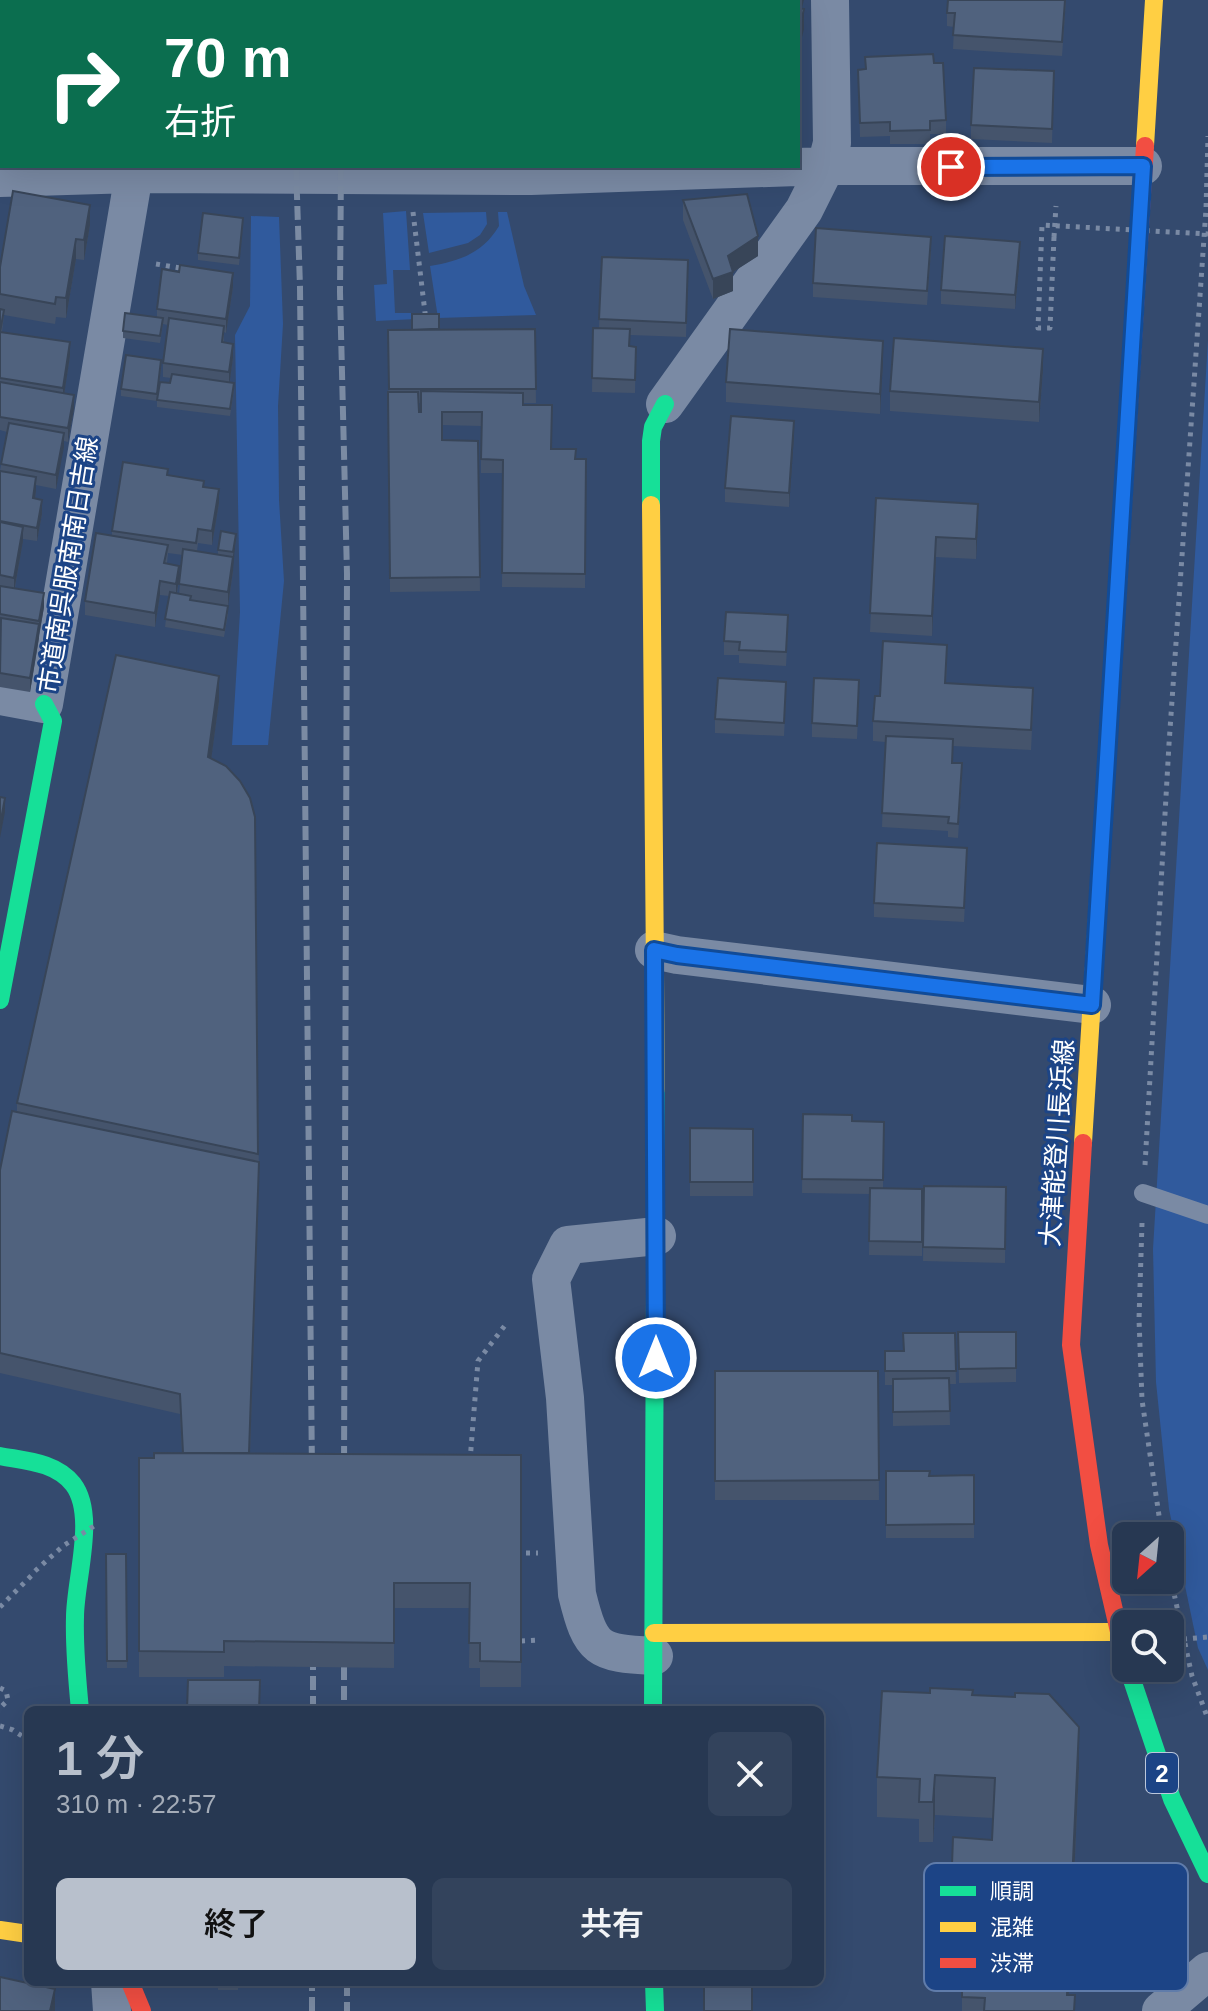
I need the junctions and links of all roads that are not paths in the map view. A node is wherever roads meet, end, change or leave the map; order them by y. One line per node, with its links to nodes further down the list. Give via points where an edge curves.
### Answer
1 (830, 0): 3 (street, via 832,143)
2 (1154, 0): 4 (street, 大津能登川長浜線)
3 (826, 166): 4 (street); 5 (street); 10 (street, via 804,210)
4 (1143, 166): 15 (street, 大津能登川長浜線)
5 (800, 167)
6 (767, 168): 7 (street, via 531,176)
7 (368, 171): 8 (street)
8 (134, 174): 9 (street); 12 (street, 市道南呉服南南日吉線)
9 (0, 178)
10 (665, 404): 13 (street, via 651,441)
11 (0, 696): 12 (street)
12 (44, 704): 14 (street, 市道南呉服南南日吉線, via 53,721)
13 (654, 950): 15 (street); 18 (street)
14 (0, 1000)
15 (1092, 1005): 20 (street, 大津能登川長浜線, via 1071,1345)
16 (1143, 1193): 17 (lane)
17 (1208, 1215)
18 (657, 1236): 22 (street); 22 (street, via 568,1245 551,1279 565,1398 577,1594 584,1621 603,1649 614,1654)
19 (0, 1456): 24 (street, via 57,1471 79,1494 84,1509 76,1595)
20 (1113, 1610)
21 (1112, 1632): 22 (street)
22 (654, 1644): 25 (street)
23 (1132, 1682): 26 (street, 2, via 1153,1752)
24 (80, 1706)
25 (653, 1706)
26 (1208, 1874)
27 (0, 1930): 28 (street)
28 (24, 1933)
29 (1208, 1971): 33 (street)
30 (110, 1986): 35 (street)
31 (132, 1986): 36 (street)
32 (654, 1986): 37 (street)
33 (1188, 1988)
34 (1184, 1991): 38 (street)
35 (112, 2011)
36 (142, 2011)
37 (655, 2011)
38 (1161, 2011)

